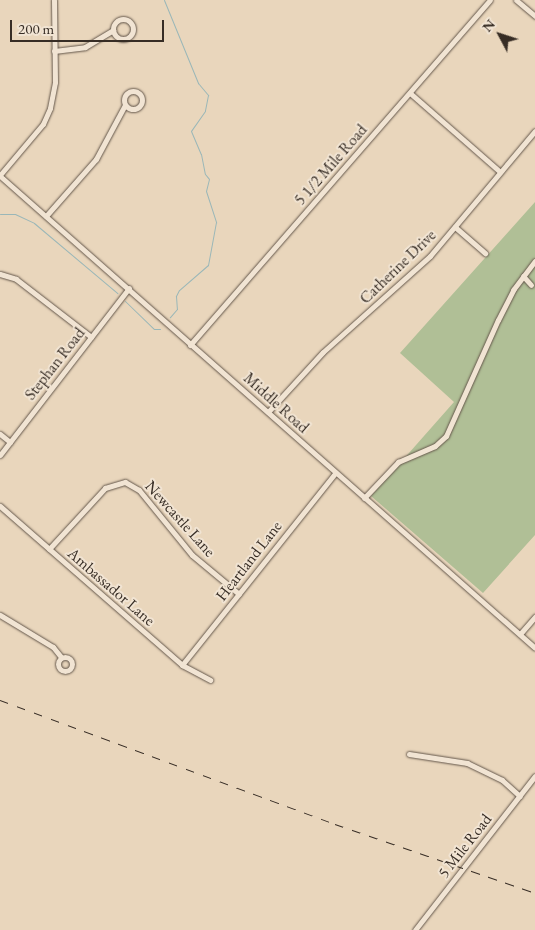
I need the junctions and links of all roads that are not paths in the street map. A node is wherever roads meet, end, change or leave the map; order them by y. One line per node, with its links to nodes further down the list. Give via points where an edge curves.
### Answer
1 (54, 0): 6 (street)
2 (490, 0): 7 (street, 5 1/2 Mile Road)
3 (516, 0): 4 (street)
4 (535, 16)
5 (113, 30): 5 (street, via 118,38 124,40 130,37 134,28 124,19 115,23); 6 (street, via 85,47)
6 (54, 51): 11 (street, via 54,90 47,117)
7 (410, 93): 10 (street); 21 (street, 5 1/2 Mile Road)
8 (125, 106): 12 (street, via 96,158)
9 (535, 130): 10 (street, Catherine Drive)
10 (499, 171): 13 (street, Catherine Drive)
11 (0, 175): 12 (street, Middle Road)
12 (46, 216): 19 (street, Middle Road)
13 (455, 227): 14 (street); 22 (street, Catherine Drive, via 412,275 323,352)
14 (485, 253)
15 (535, 261): 17 (street)
16 (0, 274): 20 (street, via 16,279)
17 (523, 276): 18 (street); 27 (street, via 498,320 446,436 435,446 398,462)
18 (531, 285)
19 (129, 288): 20 (street, Stephan Road); 21 (street, Middle Road)
20 (92, 337): 24 (street, Stephan Road)
21 (190, 345): 22 (street, Middle Road)
22 (268, 412): 26 (street, Middle Road)
23 (0, 434): 24 (street)
24 (10, 442): 25 (street, Stephan Road)
25 (0, 455)
26 (335, 473): 27 (street, Middle Road); 30 (street, Heartland Lane)
27 (364, 498): 33 (street, Middle Road)
28 (0, 506): 29 (street, Ambassador Lane)
29 (49, 549): 30 (street, Newcastle Lane, via 105,488 125,482 139,490 192,555); 36 (street, Ambassador Lane)
30 (239, 594): 36 (street, Heartland Lane)
31 (0, 615): 35 (street, via 53,647)
32 (535, 617): 33 (street)
33 (520, 634): 34 (street, Middle Road)
34 (535, 648)
35 (61, 657)
36 (182, 665): 37 (street, Ambassador Lane)
37 (210, 680)
38 (409, 754): 40 (street, via 467,763 491,774)
39 (535, 776): 40 (street, 5 Mile Road)
40 (520, 796): 41 (street, 5 Mile Road)
41 (415, 930)

